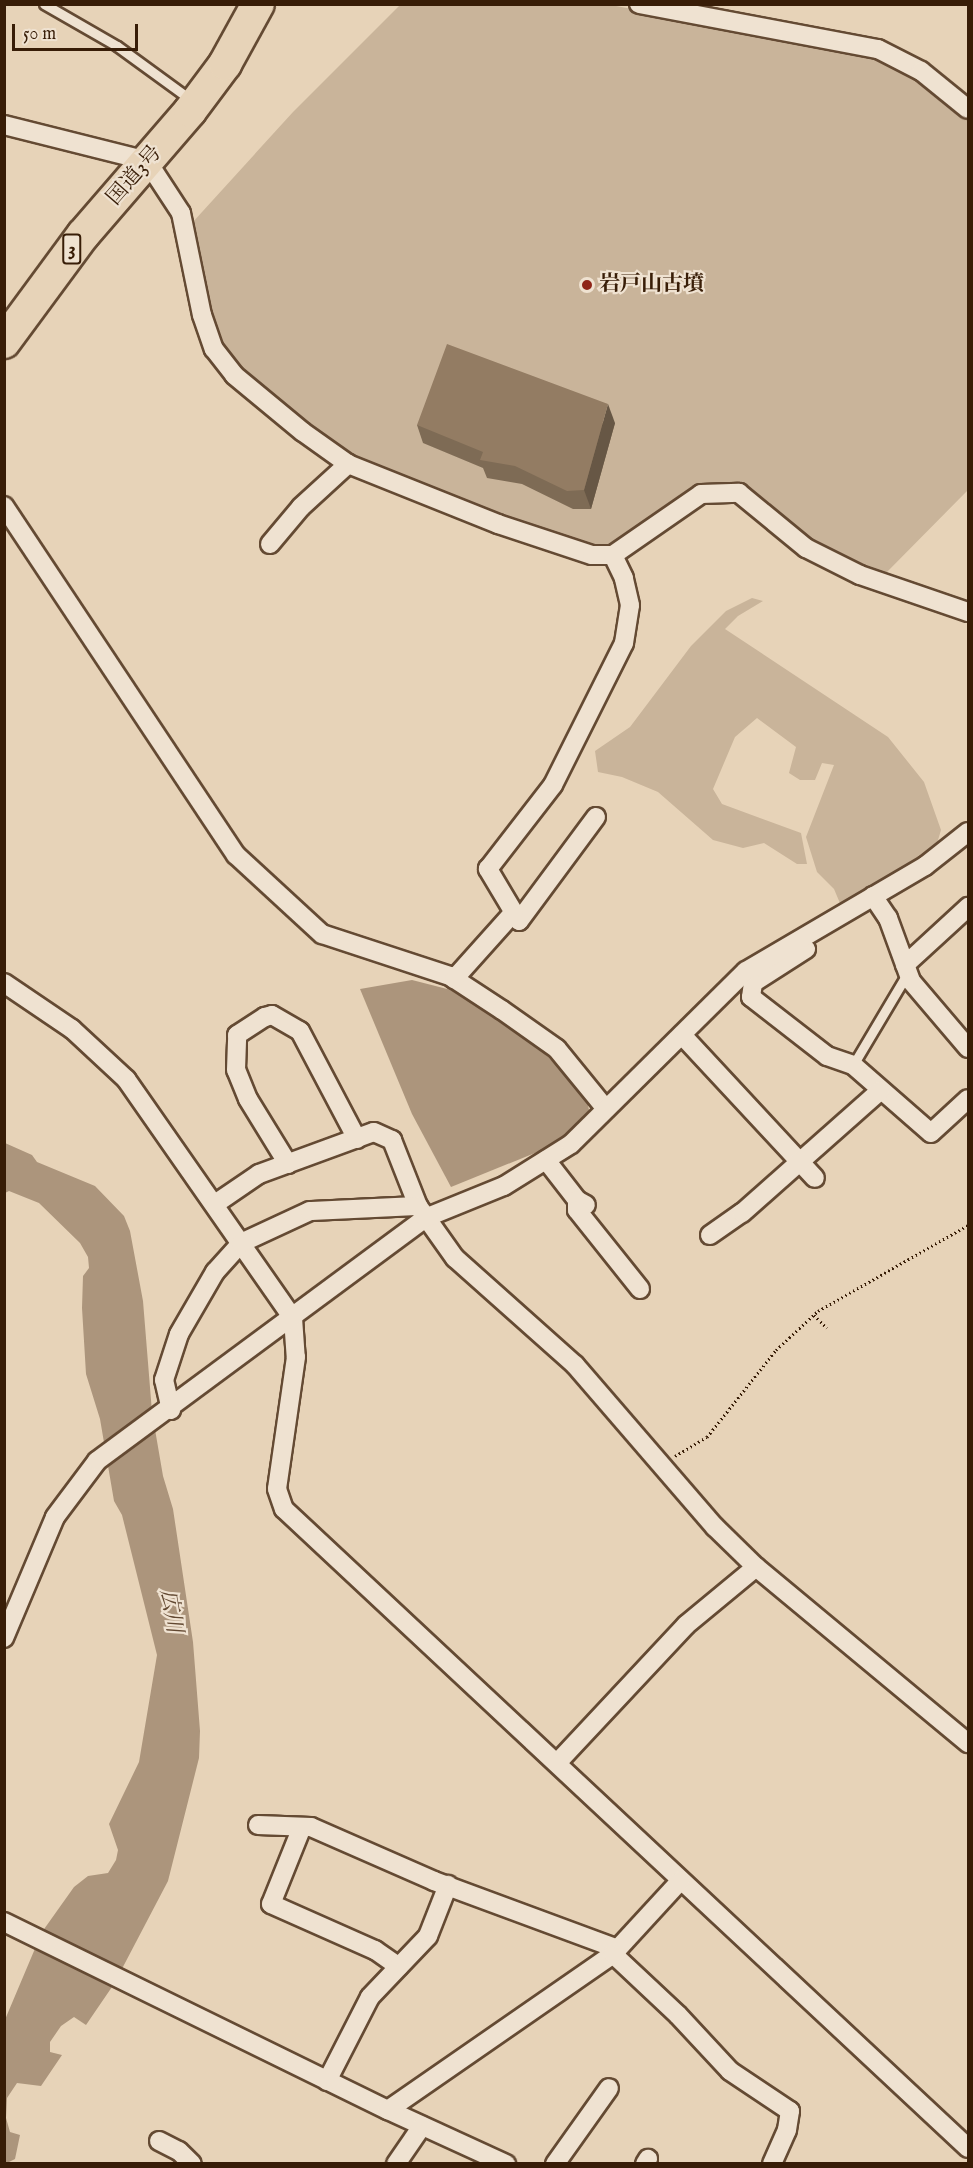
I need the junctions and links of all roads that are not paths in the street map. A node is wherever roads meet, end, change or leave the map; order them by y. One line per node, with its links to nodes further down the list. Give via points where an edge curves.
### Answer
1 (44, 4): 4 (lane, via 117,46)
2 (258, 4): 4 (highway, 国道3号 / 3, via 225,64)
3 (639, 4): 5 (street, via 878,49 921,71)
4 (195, 103): 7 (highway, 国道3号 / 3)
5 (969, 109)
6 (4, 125): 7 (street)
7 (147, 161): 8 (highway, 国道3号 / 3, via 83,235); 9 (street, via 181,213 202,315 214,349 234,375)
8 (6, 336)
9 (348, 464): 11 (street, via 301,507); 12 (street, via 546,542 592,555)
10 (4, 506): 21 (street, via 236,855 322,934 338,942 400,957)
11 (270, 544)
12 (613, 555): 13 (street, via 701,494 724,490 739,493 815,552 860,575); 18 (street, via 624,578 630,605 624,643 553,785 488,869)
13 (969, 612)
14 (596, 817): 18 (street, via 519,921)
15 (969, 832): 16 (street, via 925,866)
16 (873, 896): 19 (street); 20 (street, via 888,918)
17 (969, 907): 20 (street)
18 (514, 912): 21 (street)
19 (842, 914): 23 (street, via 746,971); 25 (street, via 848,922 753,983 751,997 827,1056)
20 (907, 969): 24 (street, via 911,981); 25 (lane)
21 (454, 979): 28 (street, via 557,1049)
22 (4, 983): 34 (street, via 72,1029 126,1079)
23 (682, 1035): 28 (street); 31 (street)
24 (969, 1048)
25 (853, 1065): 26 (street)
26 (880, 1091): 27 (street, via 931,1133); 31 (street)
27 (969, 1099)
28 (606, 1109): 30 (street, via 572,1144)
29 (357, 1139): 32 (street); 32 (street, via 300,1031 272,1015 265,1017 237,1035 236,1070 248,1099); 35 (street, via 374,1132 392,1140)
30 (546, 1160): 35 (street, via 504,1186); 38 (street, via 584,1204 577,1210)
31 (799, 1161): 33 (street); 36 (street, via 742,1213)
32 (288, 1164): 34 (street, via 259,1174)
33 (815, 1178)
34 (215, 1204): 37 (street)
35 (421, 1212): 37 (street, via 310,1211); 39 (street); 41 (street, via 455,1258 576,1365 715,1527)
36 (710, 1235)
37 (242, 1243): 39 (street); 40 (street, via 215,1272 178,1334 164,1380)
38 (640, 1289)
39 (292, 1318): 40 (street); 44 (street, via 295,1366 277,1488 284,1509)
40 (167, 1413): 42 (street, via 98,1461 55,1517)
41 (756, 1567): 43 (street); 44 (street, via 686,1625)
42 (4, 1638)
43 (969, 1743)
44 (557, 1763): 47 (street)
45 (258, 1825): 46 (street)
46 (302, 1827): 48 (street); 51 (street, via 271,1904 375,1950)
47 (681, 1880): 50 (street); 57 (street)
48 (448, 1885): 50 (street); 51 (street, via 428,1936)
49 (4, 1922): 52 (street)
50 (616, 1951): 54 (street); 62 (street, via 730,2072 790,2111 787,2130)
51 (399, 1967): 52 (street, via 370,1997)
52 (327, 2081): 54 (street)
53 (609, 2088): 61 (street)
54 (388, 2110): 55 (street)
55 (422, 2126): 59 (street); 60 (street)
56 (159, 2141): 58 (street)
57 (969, 2148)
58 (192, 2163)
59 (396, 2163)
60 (506, 2163)
61 (555, 2163)
62 (772, 2163)

